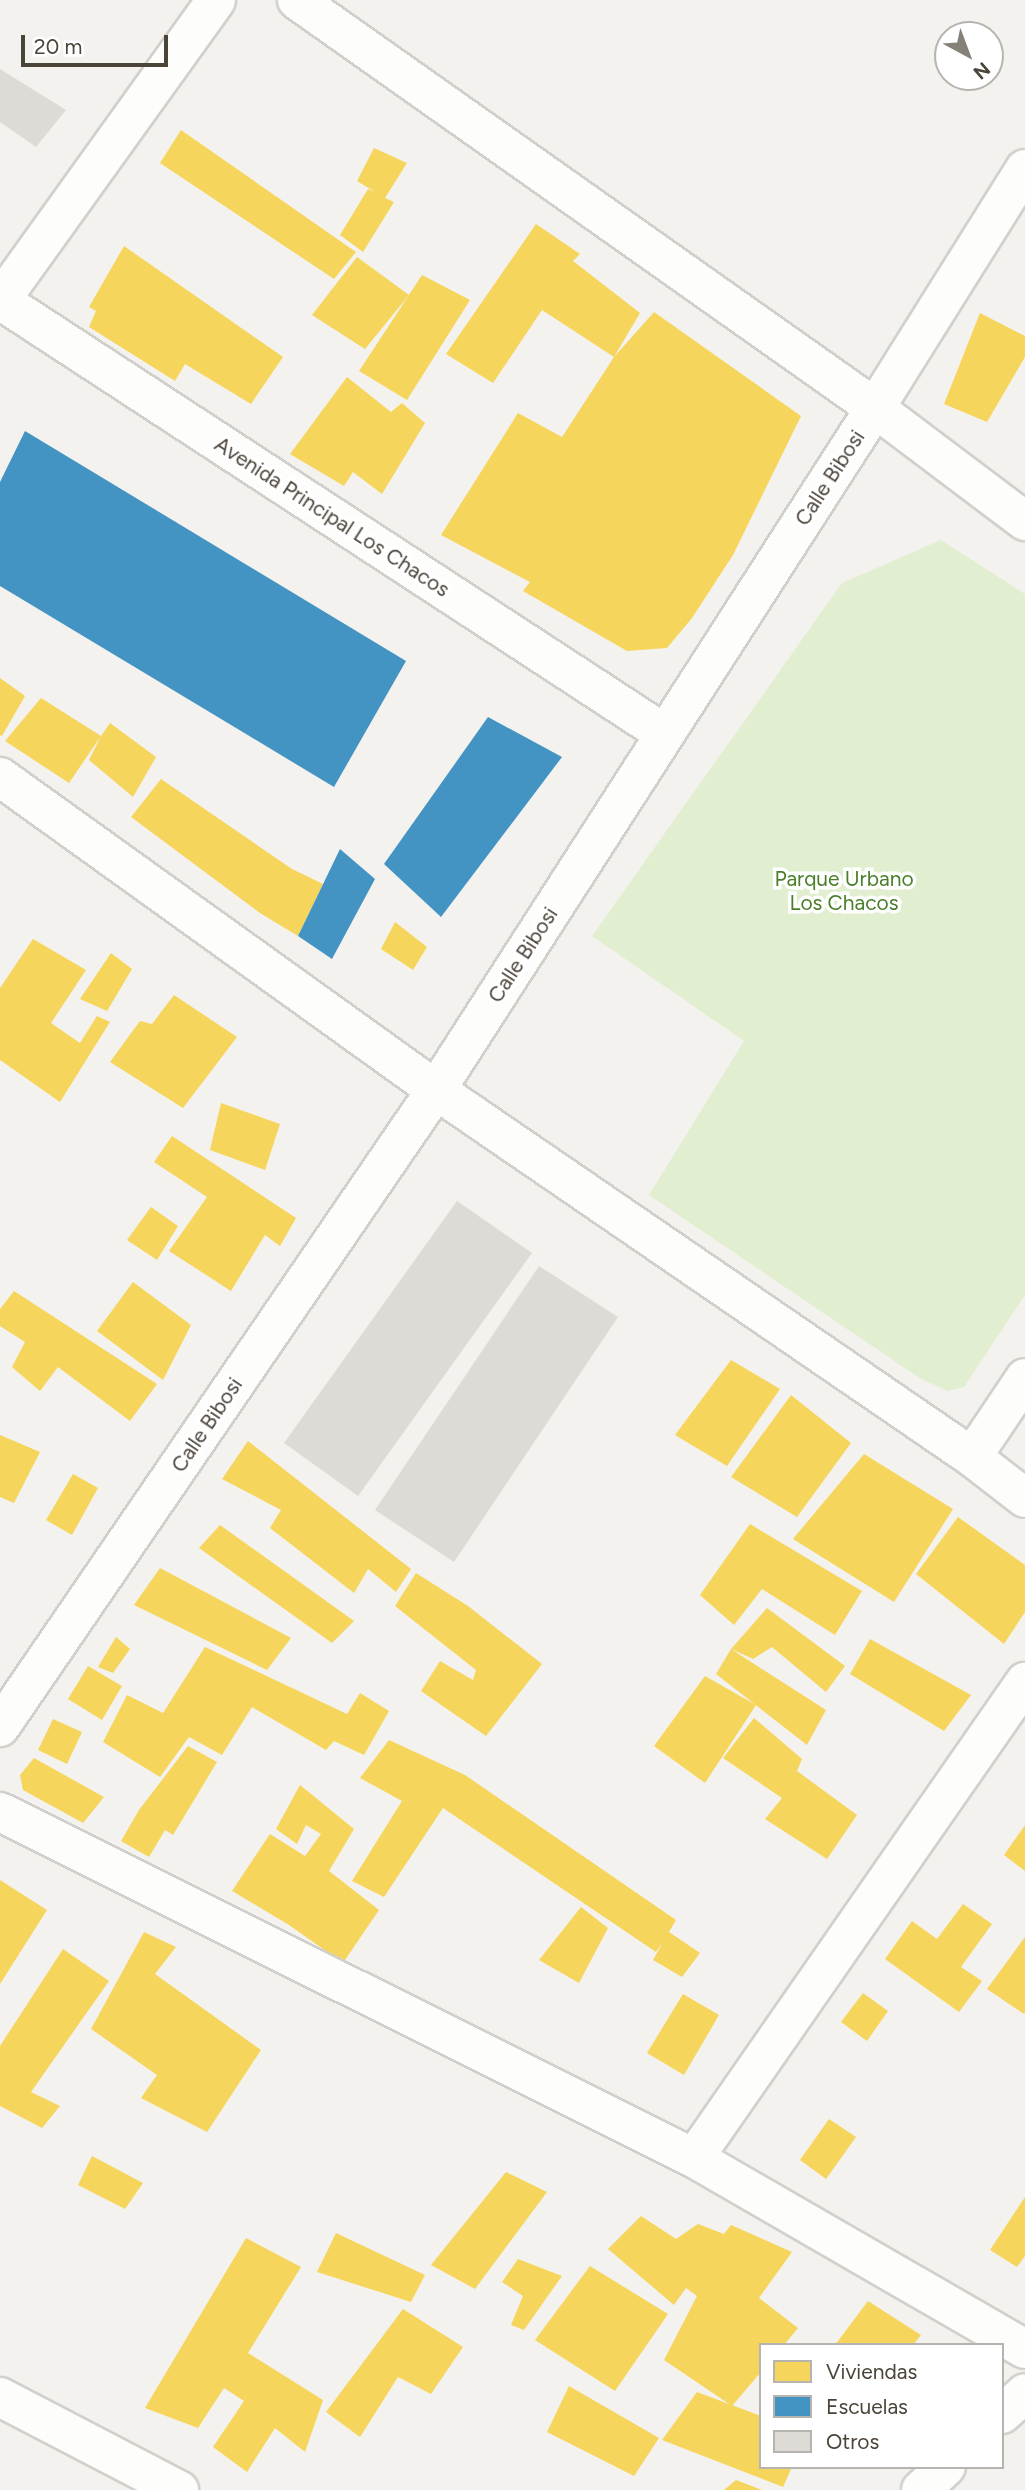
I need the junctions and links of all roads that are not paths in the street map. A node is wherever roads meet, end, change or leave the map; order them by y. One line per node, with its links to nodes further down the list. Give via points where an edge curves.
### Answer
1 (216, 0): 4 (street)
2 (297, 0): 5 (street)
3 (1025, 169): 5 (street, Calle Bibosi)
4 (0, 301): 7 (street, Avenida Principal Los Chacos)
5 (875, 408): 6 (street); 7 (street, Calle Bibosi)
6 (1025, 521)
7 (665, 734): 9 (street, Calle Bibosi)
8 (0, 777): 9 (street)
9 (436, 1090): 11 (street); 14 (street, Calle Bibosi)
10 (1025, 1378): 11 (street)
11 (972, 1457): 12 (street)
12 (1025, 1498)
13 (1025, 1682): 16 (street)
14 (0, 1727)
15 (0, 1812): 16 (street)
16 (694, 2158): 17 (street)
17 (1025, 2349)
18 (1025, 2393): 20 (street)
19 (0, 2397): 22 (street)
20 (1004, 2412)
21 (944, 2469): 23 (street)
22 (179, 2490)
23 (921, 2490)

